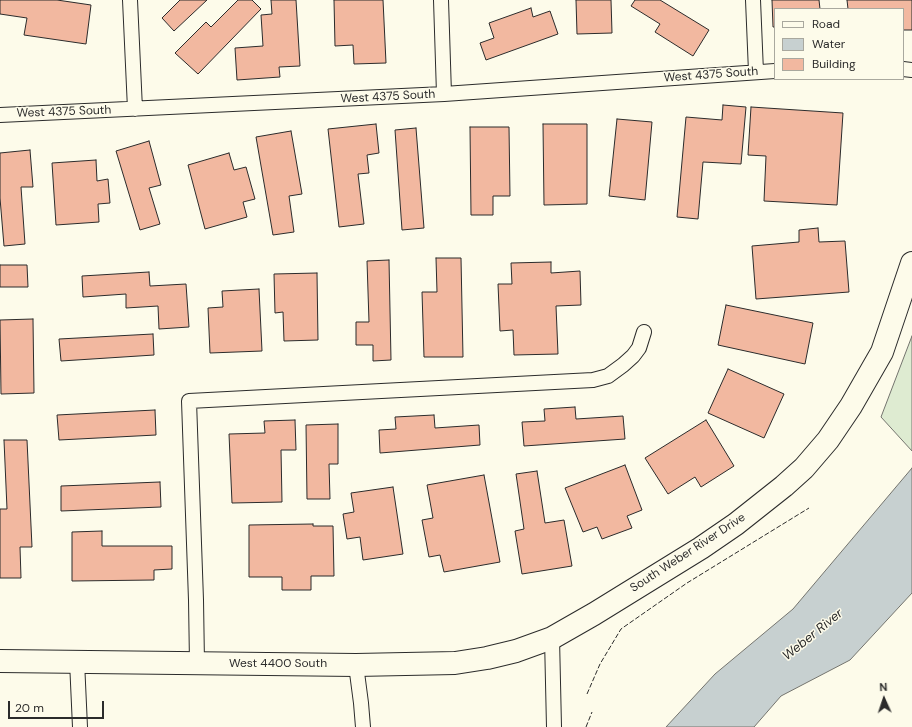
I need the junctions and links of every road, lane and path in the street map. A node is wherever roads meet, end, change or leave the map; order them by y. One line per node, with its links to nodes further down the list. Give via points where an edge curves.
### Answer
1 (130, 0): 7 (lane)
2 (441, 0): 6 (lane)
3 (753, 0): 5 (lane)
4 (774, 71): 5 (lane, West 4375 South)
5 (756, 72): 6 (lane, West 4375 South)
6 (444, 94): 7 (lane, West 4375 South)
7 (135, 109): 8 (lane, West 4375 South)
8 (0, 115)
9 (912, 263): 11 (street, South Weber River Drive, via 878,358 851,406 828,440 804,468 736,524 701,548)
10 (644, 332): 14 (lane, via 639,348 623,365 608,376 593,380 189,401)
11 (552, 638): 15 (street, West 4400 South, via 516,652 455,663); 18 (lane)
12 (0, 661): 13 (street, West 4400 South)
13 (77, 661): 14 (street, West 4400 South); 16 (lane)
14 (197, 663): 15 (street, West 4400 South)
15 (356, 665): 17 (lane)
16 (80, 727)
17 (363, 727)
18 (554, 727)

